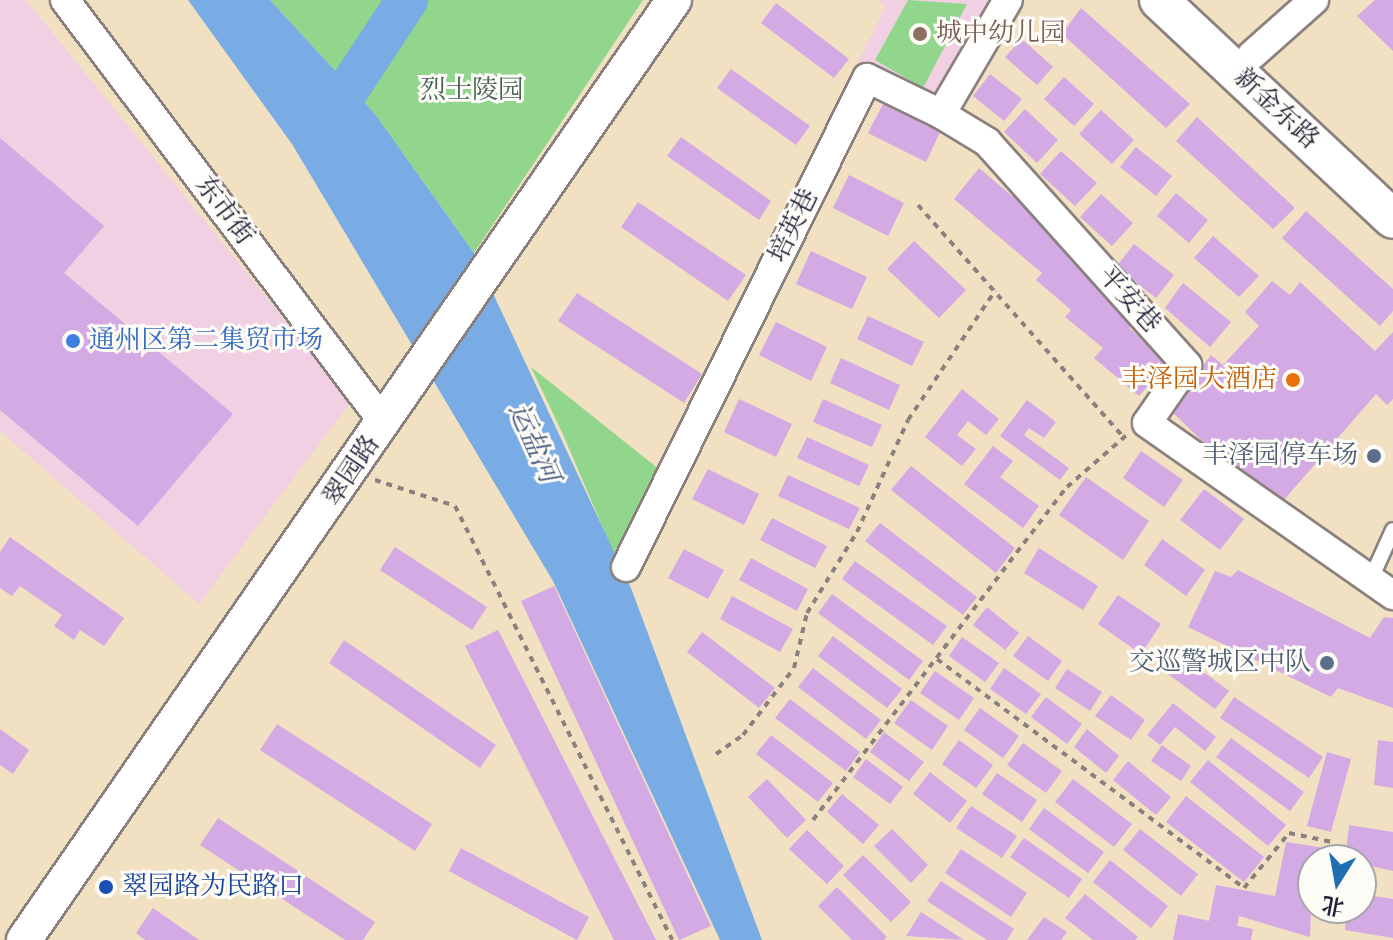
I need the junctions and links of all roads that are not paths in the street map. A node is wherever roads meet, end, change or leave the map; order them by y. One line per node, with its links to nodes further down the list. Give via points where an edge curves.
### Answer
1 (65, 0): 11 (street, 东市街)
2 (674, 0): 11 (street, 翠园路, via 494,265 411,375)
3 (1008, 0): 8 (street)
4 (1159, 0): 10 (main road, 新金东路)
5 (1190, 0): 7 (main road, 新金东路)
6 (1314, 0): 7 (street)
7 (1252, 55): 9 (main road, 新金东路)
8 (941, 114): 13 (street, 培英巷, via 867,78); 14 (street, 平安巷, via 987,142 1187,365 1135,430)
9 (1393, 186)
10 (1393, 219)
11 (384, 423): 15 (street, 翠园路)
12 (1393, 530): 14 (lane)
13 (626, 567)
14 (1381, 589)
15 (24, 940)

